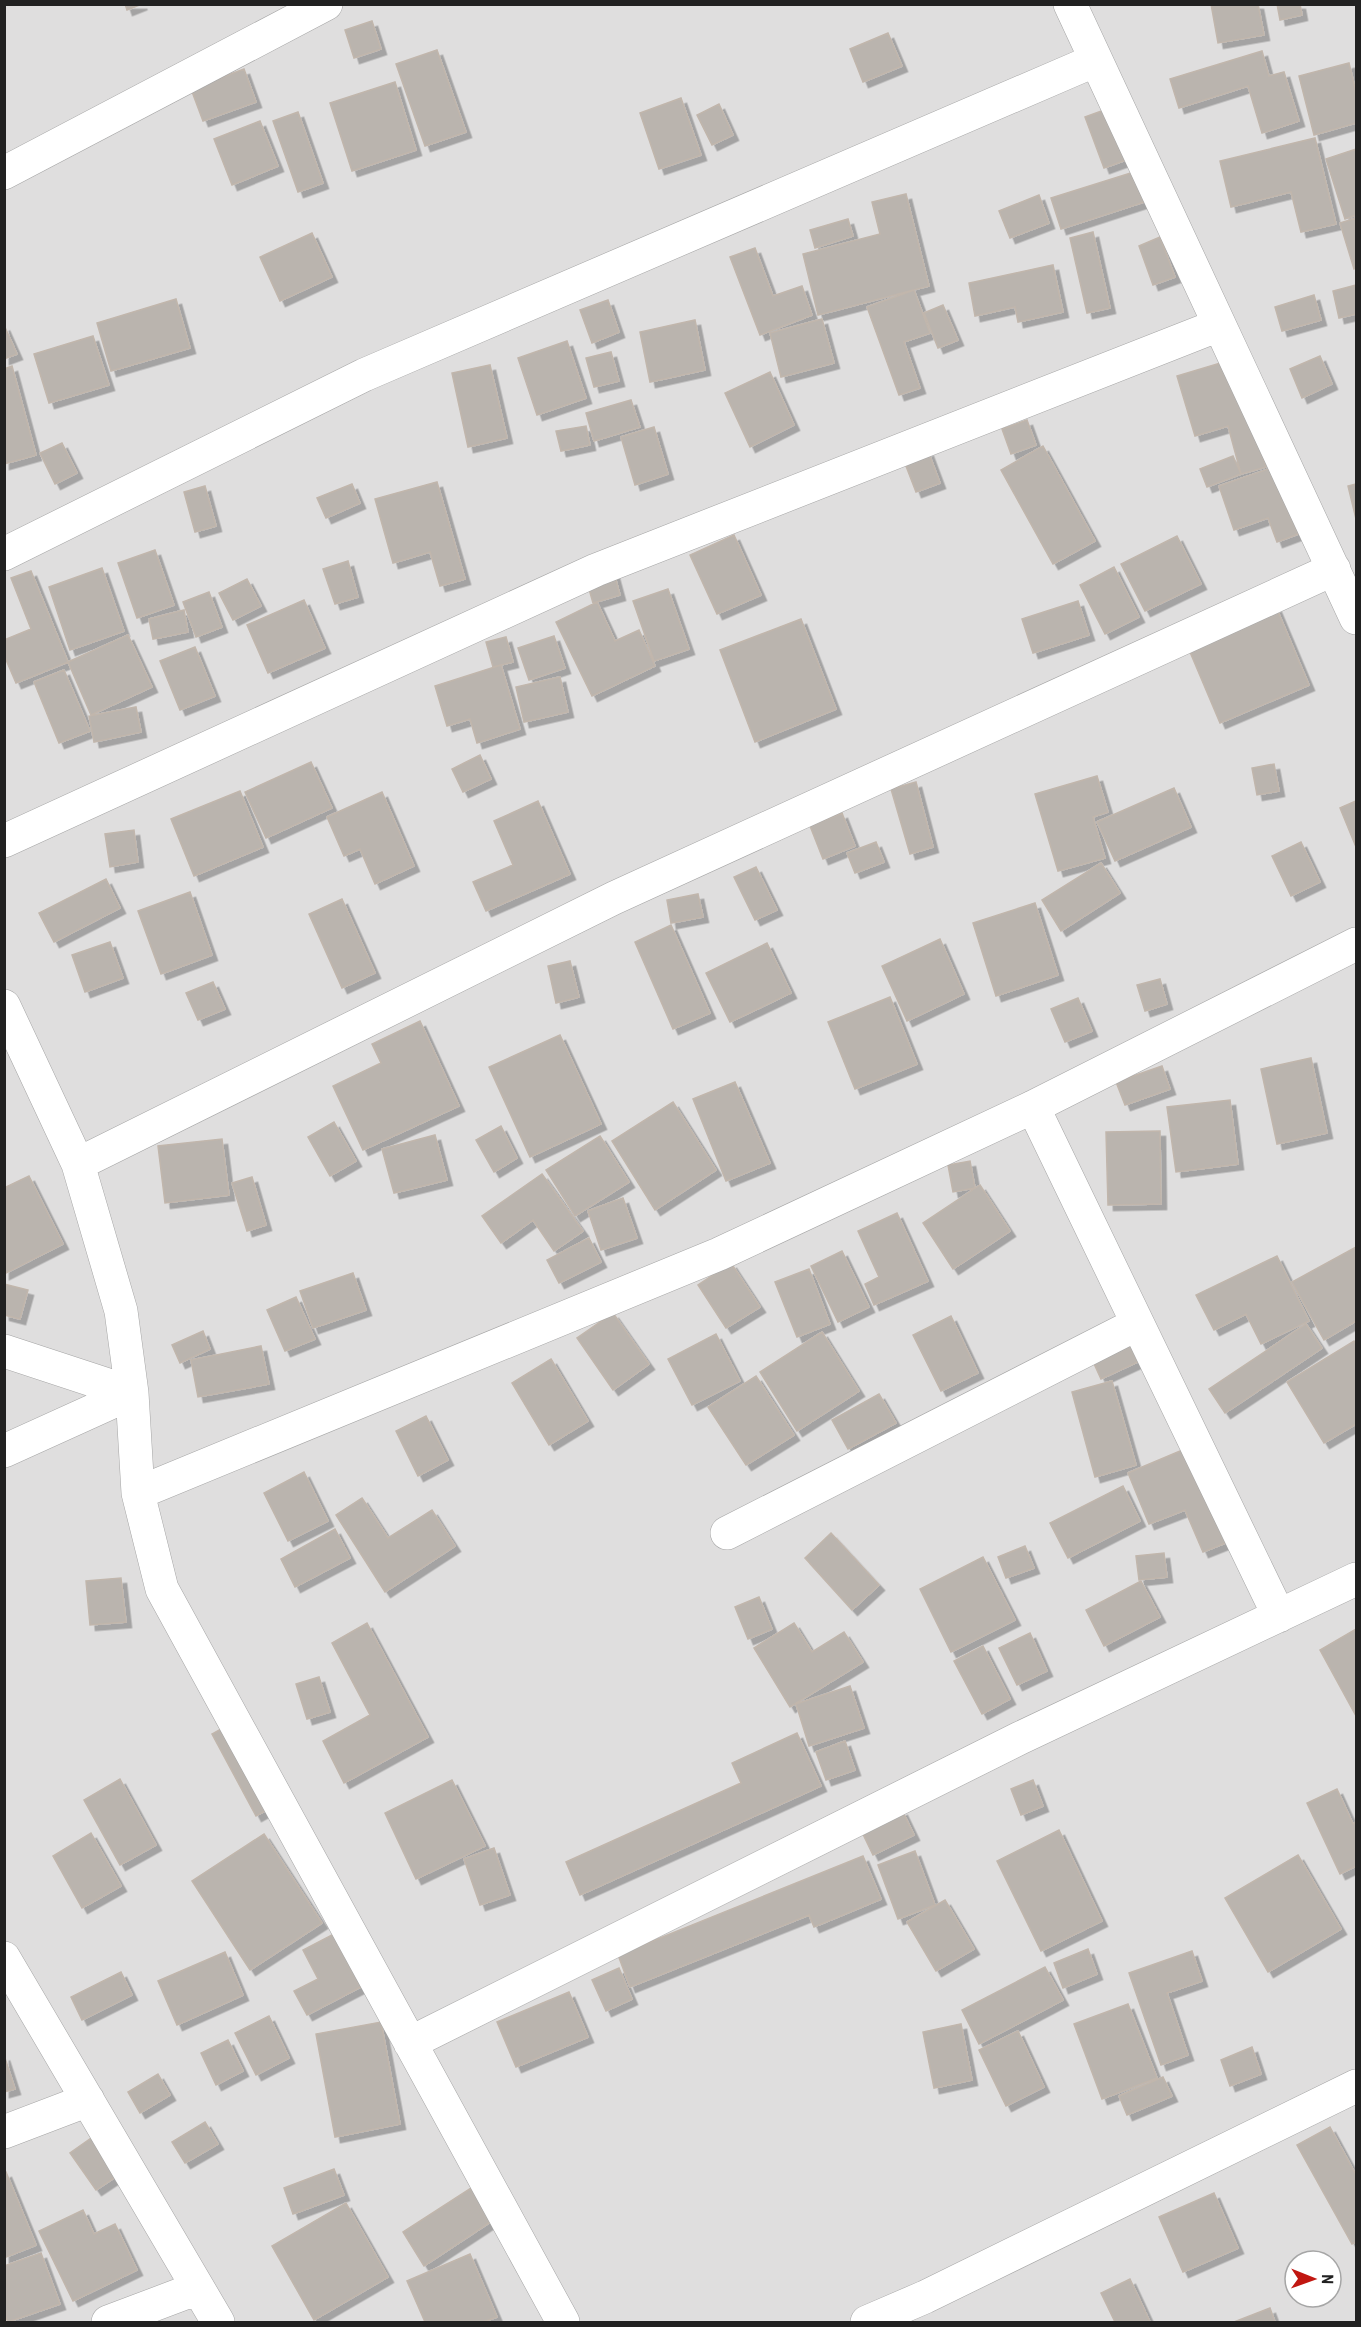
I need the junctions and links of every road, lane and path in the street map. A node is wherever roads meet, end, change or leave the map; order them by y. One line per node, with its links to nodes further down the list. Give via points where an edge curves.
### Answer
1 (326, 4): 4 (street)
2 (1070, 4): 3 (street)
3 (1096, 60): 5 (street); 6 (street, via 364,375)
4 (4, 173)
5 (1219, 325): 7 (street); 9 (street, via 596,570)
6 (4, 554)
7 (1334, 569): 8 (street); 13 (street, via 614,898)
8 (1356, 618)
9 (4, 841)
10 (1356, 944): 12 (street)
11 (6, 1014): 13 (street)
12 (1033, 1107): 14 (street); 18 (street, via 719,1254)
13 (78, 1164): 16 (street, via 121,1311)
14 (1137, 1324): 19 (street); 21 (street)
15 (4, 1351): 16 (street)
16 (132, 1393): 17 (street); 18 (street)
17 (4, 1451)
18 (138, 1493): 23 (street, via 162,1589)
19 (727, 1533)
20 (1356, 1579): 21 (street)
21 (1279, 1616): 23 (street, via 1020,1738)
22 (4, 1958): 25 (street)
23 (410, 2043): 30 (street)
24 (1356, 2086): 31 (street)
25 (88, 2100): 26 (street); 27 (street)
26 (4, 2132)
27 (198, 2288): 28 (street); 29 (street)
28 (108, 2322)
29 (218, 2322)
30 (563, 2322)
31 (867, 2322)

